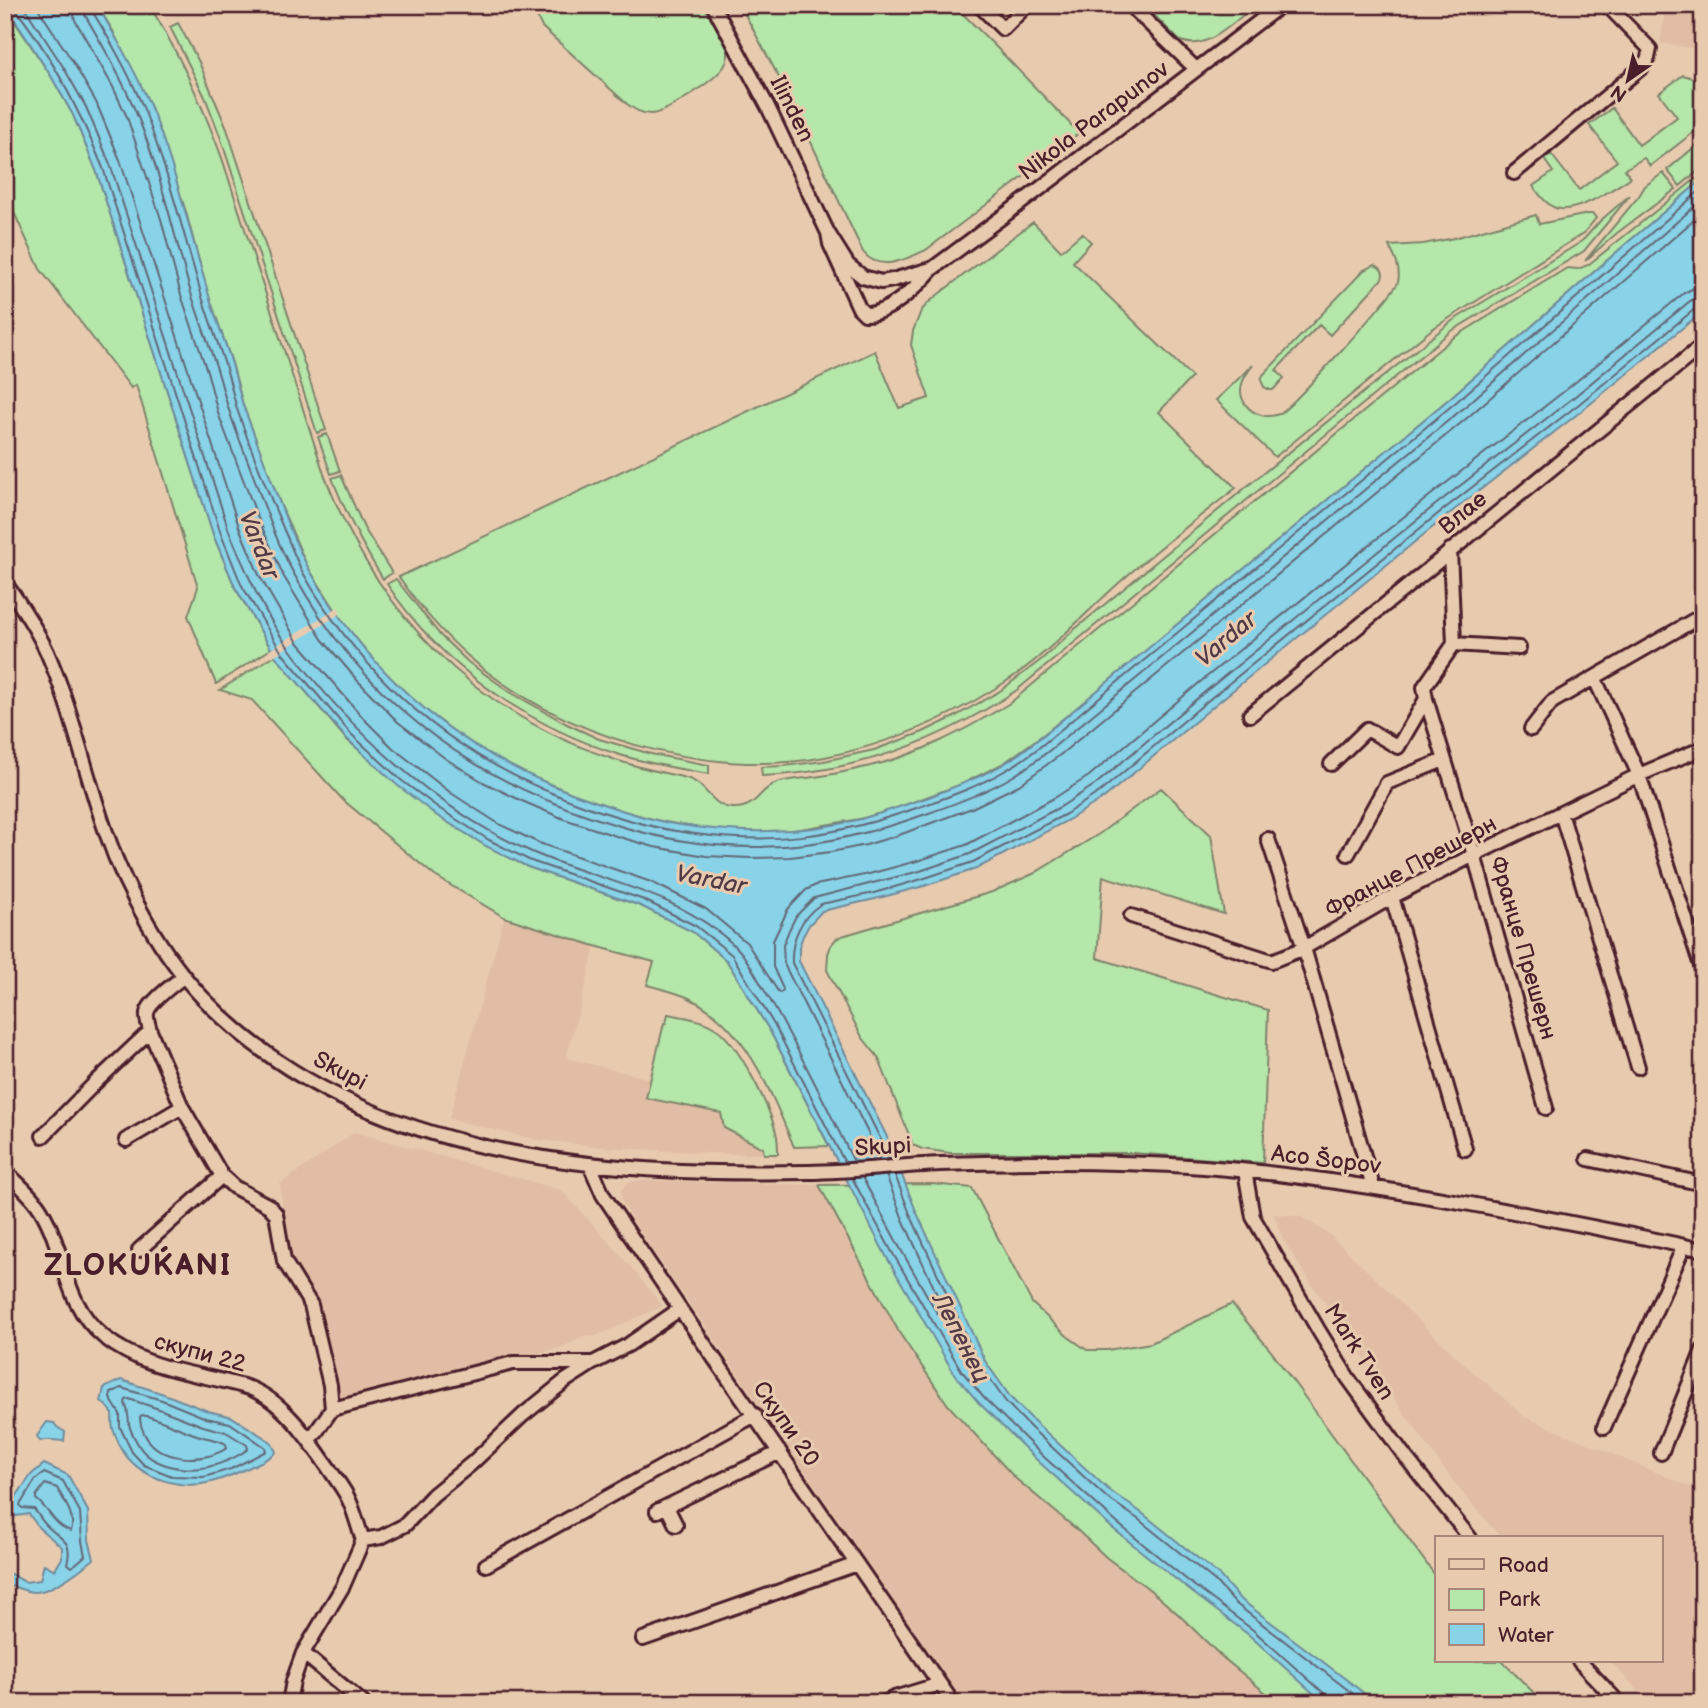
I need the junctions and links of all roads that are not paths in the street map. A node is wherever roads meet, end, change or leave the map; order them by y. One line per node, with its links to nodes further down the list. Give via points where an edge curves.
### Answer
1 (713, 5): 9 (street, Ilinden)
2 (979, 5): 3 (street, via 1003,29)
3 (1027, 5)
4 (1130, 5): 7 (street)
5 (1281, 5): 7 (street, Nikola Parapunov)
6 (1607, 5): 8 (street, via 1650,48 1648,58)
7 (1196, 69): 10 (street, Nikola Parapunov)
8 (1514, 173)
9 (828, 233): 10 (street, Ilinden, via 848,265 868,279 886,281); 10 (street, Ilinden, via 844,278 865,314 884,310)
10 (932, 269)
11 (1703, 345): 12 (street, Влае)
12 (1450, 550): 15 (street); 19 (street, Влае)
13 (5, 583): 33 (street, Skupi, via 45,648 122,873)
14 (1703, 615): 17 (street)
15 (1454, 644): 16 (street); 18 (street, via 1424,687)
16 (1519, 648)
17 (1595, 679): 20 (street, via 1552,702); 24 (street)
18 (1426, 699): 22 (street, Франце Прешерн); 23 (street, via 1398,747 1367,729)
19 (1250, 715)
20 (1531, 729)
21 (1703, 748): 24 (street, Францe Прешерн)
22 (1444, 760): 27 (street, via 1387,783); 28 (street, Франце Прешерн)
23 (1331, 764)
24 (1639, 775): 25 (street, Францe Прешерн); 32 (street)
25 (1561, 813): 28 (street, Францe Прешерн); 35 (street)
26 (1268, 839): 31 (street)
27 (1348, 854)
28 (1474, 855): 29 (street, Францe Прешерн); 37 (street, Франце Прешерн)
29 (1392, 897): 31 (street, Францe Прешерн); 40 (street)
30 (1131, 916): 31 (street, Францe Прешерн, via 1272,961)
31 (1304, 948): 48 (street)
32 (1703, 972)
33 (184, 976): 34 (street, via 151,1004 147,1011); 43 (street, Skupi, via 246,1039 349,1102 458,1139)
34 (150, 1031): 36 (street); 38 (street)
35 (1638, 1067)
36 (182, 1107): 39 (street); 46 (street)
37 (1546, 1108)
38 (43, 1136)
39 (125, 1140)
40 (1465, 1149)
41 (1588, 1159): 47 (street)
42 (938, 1164): 43 (street, Skupi, via 694,1172); 45 (street, Aco Šopov, via 1092,1163)
43 (590, 1165): 52 (street, Скупи 20, via 603,1195)
44 (5, 1171): 58 (street, скупи 22, via 41,1210 68,1285 104,1337 136,1357 170,1369 245,1386 283,1412)
45 (1245, 1171): 48 (street, Aco Šopov); 62 (street, Mark Tven, via 1253,1217 1319,1331 1404,1455)
46 (222, 1176): 50 (street); 55 (street, via 276,1214 284,1261 311,1305)
47 (1703, 1184)
48 (1373, 1187): 49 (street, Aco Šopov)
49 (1684, 1246): 51 (street, Aco Šopov); 57 (street)
50 (139, 1250)
51 (1703, 1250)
52 (680, 1310): 54 (street); 56 (street, Скупи 20)
53 (1703, 1350): 60 (street)
54 (593, 1363): 55 (street, via 513,1363); 63 (street, via 523,1415 405,1525)
55 (332, 1409): 58 (street)
56 (755, 1415): 59 (street, Скупи 20); 65 (street)
57 (1604, 1427)
58 (309, 1439): 63 (street, скупи 22, via 348,1498)
59 (780, 1452): 61 (street, via 662,1509); 64 (street, Скупи 20)
60 (1661, 1453)
61 (676, 1525)
62 (1468, 1536)
63 (363, 1540): 67 (street, via 343,1586)
64 (857, 1564): 66 (street); 69 (street, Скупи 20)
65 (486, 1565)
66 (643, 1639)
67 (303, 1653): 70 (street); 71 (street)
68 (1580, 1662): 74 (street)
69 (940, 1684): 72 (street); 73 (street, Скупи 20)
70 (289, 1703)
71 (363, 1703)
72 (884, 1703)
73 (953, 1703)
74 (1619, 1703)

